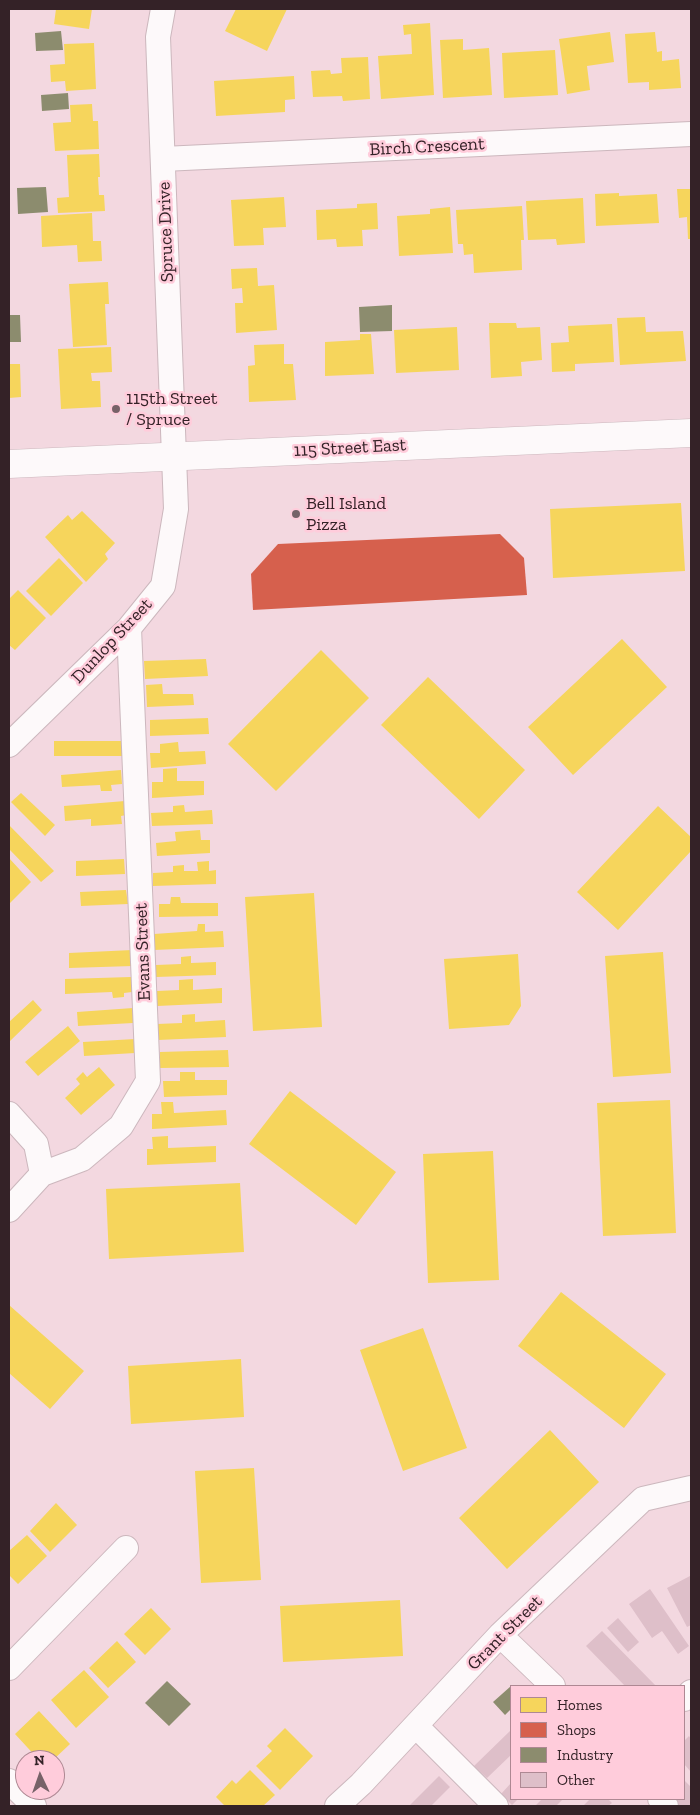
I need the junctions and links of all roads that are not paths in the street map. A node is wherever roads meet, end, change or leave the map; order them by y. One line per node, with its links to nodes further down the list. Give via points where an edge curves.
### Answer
1 (163, 9): 3 (street, Spruce Drive, via 158,37)
2 (691, 134): 3 (street, Birch Crescent)
3 (163, 159): 5 (street, Spruce Drive)
4 (691, 433): 5 (street, 115 Street East)
5 (175, 456): 6 (street, 115 Street East); 7 (street, Dunlop Street, via 176,509 163,586)
6 (9, 464)
7 (129, 628): 8 (street, Dunlop Street); 10 (street, Evans Street, via 148,1081 121,1126 82,1159)
8 (9, 744)
9 (9, 1114): 10 (street, via 36,1144)
10 (42, 1174): 11 (street, Evans Street)
11 (9, 1210)
12 (691, 1488): 14 (street, Grant Street, via 642,1499)
13 (126, 1548): 15 (street)
14 (500, 1635): 16 (street); 17 (street, Grant Street)
15 (9, 1668)
16 (551, 1685)
17 (416, 1726): 20 (street, Grant Street); 21 (street)
18 (9, 1781): 19 (street)
19 (34, 1806)
20 (337, 1806)
21 (496, 1806)

